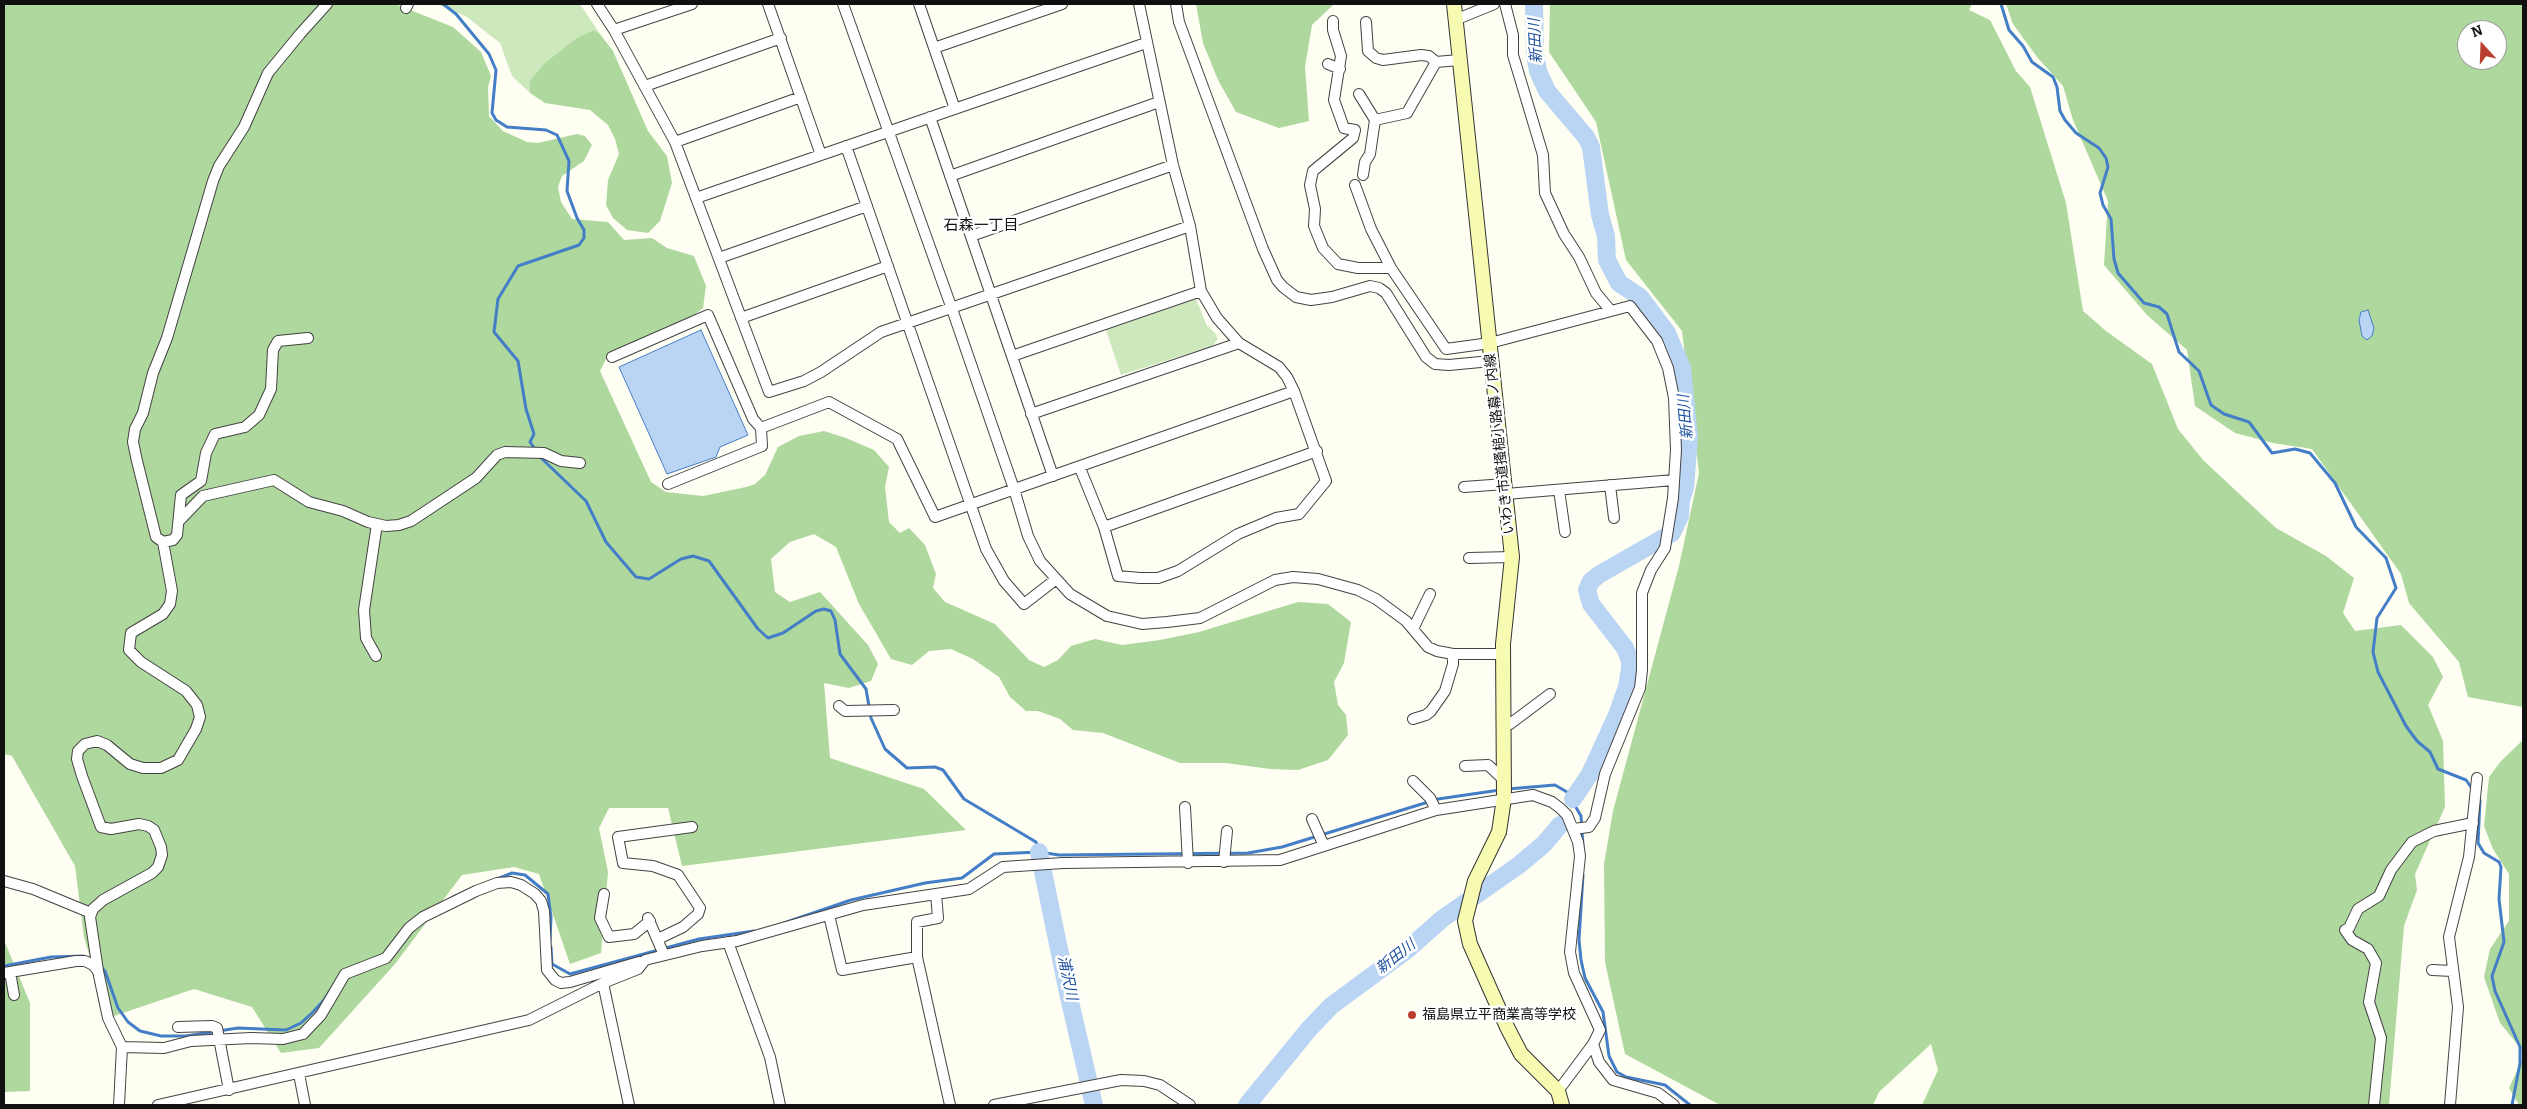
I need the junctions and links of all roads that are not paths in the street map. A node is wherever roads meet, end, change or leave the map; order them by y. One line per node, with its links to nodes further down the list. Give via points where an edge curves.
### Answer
1 (327, 4): 78 (street, via 268,73 244,127 219,166 143,413 135,429 134,442 142,483 156,537)
2 (597, 4): 16 (street)
3 (692, 4): 16 (street)
4 (768, 4): 17 (street)
5 (843, 4): 31 (street)
6 (919, 4): 19 (street)
7 (1062, 4): 19 (street)
8 (1139, 4): 18 (street)
9 (1176, 4): 57 (street, via 1179,22 1263,250 1283,288 1296,297 1311,300 1360,288 1379,288 1434,364)
10 (1454, 4): 13 (street, いわき市道搔槌小路幕ノ内線)
11 (1494, 4): 13 (street)
12 (1505, 4): 49 (street, via 1513,34 1514,55 1543,155 1545,193 1596,293)
13 (1455, 20): 20 (street, いわき市道搔槌小路幕ノ内線)
14 (1333, 21): 23 (street, via 1342,56)
15 (1366, 22): 21 (street, via 1368,51 1376,58 1421,55)
16 (614, 30): 24 (street)
17 (780, 38): 24 (street); 26 (street)
18 (1146, 43): 27 (street); 28 (street)
19 (934, 48): 28 (street)
20 (1459, 60): 21 (street); 54 (street, いわき市道搔槌小路幕ノ内線)
21 (1436, 62): 30 (street, via 1407,114)
22 (1328, 64): 23 (street)
23 (1340, 69): 45 (street, via 1335,90 1337,112 1344,128 1355,130 1352,138 1313,171 1310,185 1315,209 1314,226 1323,248 1338,264)
24 (645, 86): 32 (street)
25 (1359, 94): 30 (street)
26 (801, 97): 32 (street); 34 (street)
27 (1159, 102): 35 (street); 37 (street)
28 (956, 109): 29 (street)
29 (930, 117): 31 (street); 37 (street)
30 (1375, 120): 36 (street, via 1372,148)
31 (887, 132): 33 (street); 48 (street)
32 (675, 142): 39 (street)
33 (846, 146): 34 (street); 40 (street)
34 (821, 155): 39 (street)
35 (1173, 165): 41 (street); 42 (street)
36 (1363, 174)
37 (950, 176): 42 (street)
38 (1355, 185): 45 (street)
39 (696, 198): 43 (street)
40 (868, 206): 43 (street); 44 (street)
41 (1190, 226): 46 (street); 47 (street)
42 (970, 236): 47 (street)
43 (719, 258): 50 (street)
44 (888, 266): 50 (street); 51 (street)
45 (1391, 268): 54 (street, via 1446,349)
46 (1202, 291): 53 (street, via 1217,318); 55 (street)
47 (991, 295): 48 (street); 55 (street)
48 (952, 309): 51 (street); 69 (street)
49 (1611, 311): 54 (street); 65 (street, via 1630,306 1650,331 1666,361 1674,398)
50 (741, 318): 51 (street, via 769,392 804,381 881,332)
51 (909, 324): 72 (street)
52 (308, 338): 74 (street, via 278,341 273,350 271,389 258,415 245,426 215,434 206,453 201,481 181,495)
53 (1239, 342): 58 (street, via 1279,368); 59 (street)
54 (1490, 343): 57 (street, いわき市道搔槌小路幕ノ内線)
55 (1012, 356): 59 (street)
56 (612, 357): 60 (street, via 708,315 753,419)
57 (1491, 361): 70 (street, いわき市道搔槌小路幕ノ内線)
58 (1294, 391): 61 (street); 63 (street)
59 (1031, 414): 64 (street)
60 (761, 428): 66 (street, via 762,446); 72 (street, via 829,402 896,439 935,517)
61 (1317, 451): 76 (street); 76 (street, via 1326,481 1299,514 1276,518 1238,534 1178,571 1158,578 1118,576)
62 (580, 463): 75 (street, via 561,461 544,452 505,452 476,478 411,521 386,526)
63 (1080, 468): 64 (street); 76 (street)
64 (1052, 476): 69 (street)
65 (1674, 480): 67 (street); 101 (street, via 1667,541 1642,593 1640,688 1605,774 1595,818)
66 (668, 484)
67 (1610, 485): 71 (street); 73 (street)
68 (1464, 487): 70 (street)
69 (1014, 489): 72 (street); 81 (street, via 1028,536 1040,561)
70 (1505, 489): 71 (street); 79 (street, いわき市道搔槌小路幕ノ内線)
71 (1559, 490): 77 (street)
72 (972, 504): 81 (street, via 986,549 1004,581 1024,604)
73 (1614, 518)
74 (180, 520): 75 (street, via 203,496 274,480 310,502); 78 (street, via 177,535 173,540)
75 (377, 524): 86 (street, via 364,610 366,638)
76 (1104, 527)
77 (1564, 532)
78 (163, 542): 109 (street, via 172,591 170,604 163,614 131,633 129,650 141,662 186,691 197,706 200,717 178,760 161,768 130,764 97,741 80,748 77,759 100,827 148,826 158,838 162,855 152,873 102,900)
79 (1512, 557): 80 (street); 85 (street, いわき市道搔槌小路幕ノ内線)
80 (1469, 558)
81 (1055, 580): 83 (street, via 1070,594 1108,616 1142,624 1200,618 1284,577 1318,579 1358,590 1376,599 1406,620)
82 (1430, 594): 83 (street)
83 (1413, 629): 84 (street, via 1428,647)
84 (1454, 654): 85 (street); 90 (street, via 1444,691 1431,711)
85 (1504, 654): 91 (street, いわき市道搔槌小路幕ノ内線)
86 (376, 656)
87 (1550, 694): 91 (street)
88 (839, 706): 89 (street, via 845,712)
89 (894, 710)
90 (1413, 719)
91 (1504, 726): 95 (street, いわき市道搔槌小路幕ノ内線)
92 (1465, 766): 95 (street, via 1488,765)
93 (2477, 778): 99 (street)
94 (1413, 781): 97 (street, via 1430,798)
95 (1503, 789): 97 (street); 101 (street, via 1552,802); 128 (street, いわき市道搔槌小路幕ノ内線, via 1499,832 1475,881 1465,921 1470,944 1521,1054)
96 (1185, 807): 105 (street)
97 (1436, 810): 103 (street)
98 (1312, 819): 103 (street)
99 (2473, 823): 118 (street, via 2469,857 2449,937); 139 (street, via 2434,831 2412,842 2391,870 2380,896 2358,909 2345,930 2352,940 2368,949 2376,963 2369,1002 2381,1038)
100 (692, 827): 111 (street, via 618,837 622,864 653,866 678,875 700,908 684,927)
101 (1578, 827): 124 (street, via 1580,856 1570,952 1574,973 1600,1030)
102 (1227, 831): 104 (street)
103 (1324, 846): 104 (street, via 1280,860)
104 (1224, 862): 105 (street)
105 (1188, 863): 108 (street, via 1003,867 969,889)
106 (4, 881): 109 (street, via 34,889)
107 (604, 894): 111 (street, via 600,918 609,937 634,934 649,919)
108 (936, 894): 110 (street, via 863,905); 114 (street, via 938,918 918,922)
109 (92, 913): 117 (street)
110 (828, 915): 112 (street); 114 (street, via 842,970)
111 (658, 939): 113 (street)
112 (728, 942): 113 (street); 133 (street, via 770,1057)
113 (664, 956): 115 (street)
114 (918, 957): 134 (street)
115 (645, 960): 120 (street, via 638,969); 123 (street, via 561,983 547,970 544,911 540,901 521,885 497,883 423,917 409,928 386,958 345,974 321,1016 303,1034 283,1039)
116 (2432, 970): 118 (street)
117 (98, 971): 119 (street, via 90,963 76,961); 125 (street, via 108,1018)
118 (2453, 971): 140 (street, via 2458,1008)
119 (7, 973): 121 (street)
120 (603, 983): 126 (street, via 529,1020); 132 (street)
121 (14, 995)
122 (178, 1027): 123 (street, via 216,1027)
123 (220, 1039): 125 (street, via 191,1041 164,1048); 127 (street)
124 (1593, 1044): 128 (street); 138 (street, via 1598,1062 1612,1080 1658,1093)
125 (122, 1047): 129 (street)
126 (299, 1074): 127 (street); 131 (street)
127 (229, 1090): 130 (street)
128 (1558, 1091): 137 (street)
129 (119, 1105)
130 (158, 1105)
131 (305, 1105)
132 (629, 1105)
133 (780, 1105)
134 (950, 1105)
135 (994, 1105): 136 (street, via 1121,1080 1160,1085)
136 (1190, 1105)
137 (1562, 1105)
138 (1674, 1105)
139 (2374, 1105)
140 (2450, 1105)

